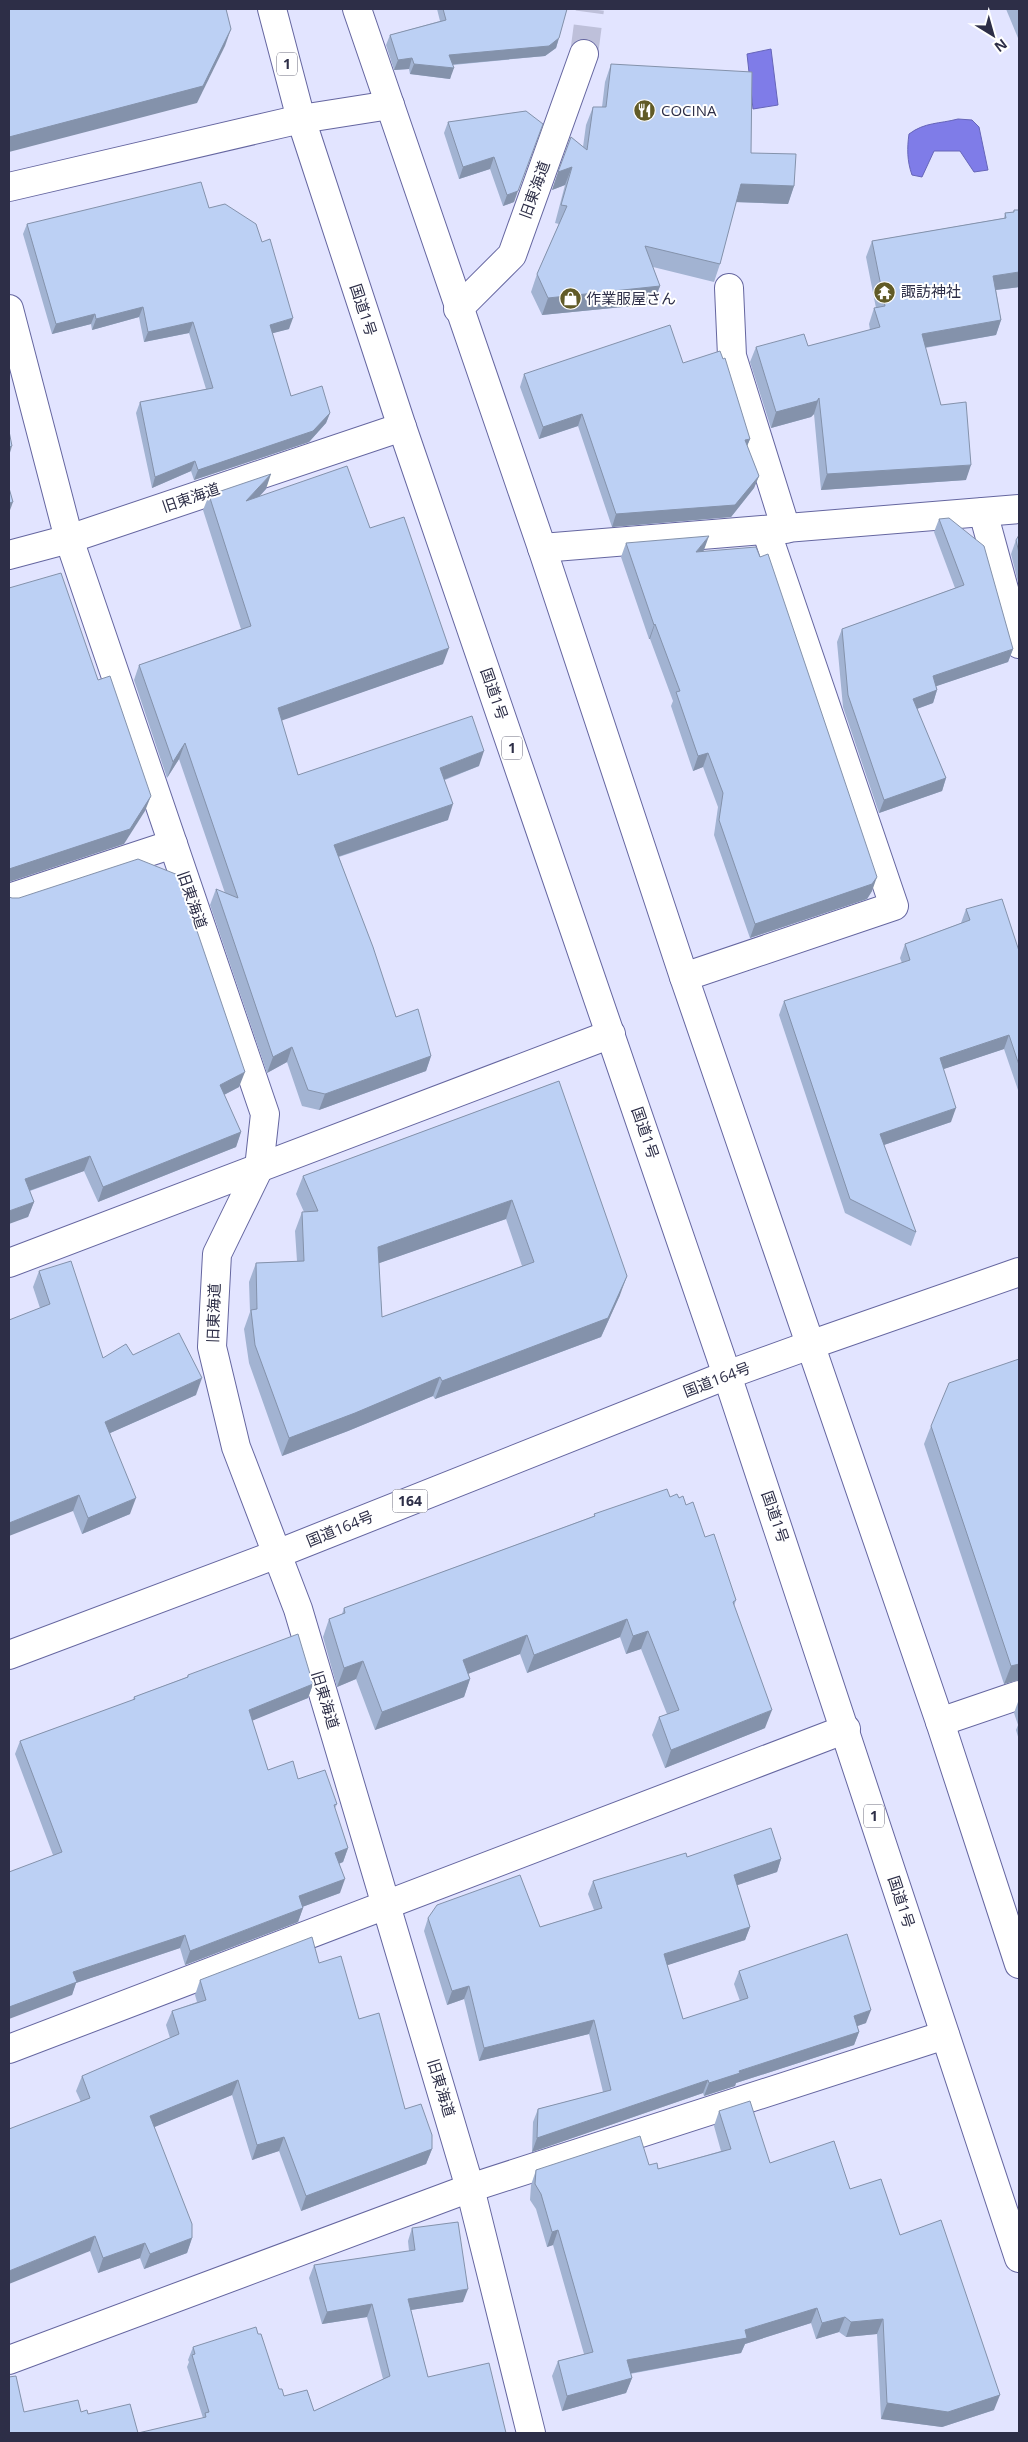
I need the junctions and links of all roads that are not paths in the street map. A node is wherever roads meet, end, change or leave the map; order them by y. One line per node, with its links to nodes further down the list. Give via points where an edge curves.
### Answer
1 (272, 9): 5 (main road, 国道1号 / 1)
2 (357, 9): 4 (main road)
3 (584, 54): 8 (main road, 旧東海道, via 512,255)
4 (390, 105): 5 (main road); 8 (main road)
5 (301, 119): 6 (main road); 10 (main road, 国道1号 / 1)
6 (9, 186)
7 (729, 288): 13 (main road, via 732,356)
8 (458, 308): 15 (main road)
9 (9, 309): 14 (main road)
10 (402, 427): 14 (main road, 旧東海道); 21 (main road, 国道1号 / 1)
11 (1019, 509): 12 (main road)
12 (983, 512): 13 (main road); 17 (main road)
13 (776, 530): 15 (main road); 20 (main road, via 894,906)
14 (69, 539): 16 (main road); 18 (main road, 旧東海道)
15 (542, 548): 20 (main road)
16 (9, 555)
17 (1019, 644)
18 (174, 844): 19 (main road); 22 (main road, 旧東海道, via 264,1114)
19 (9, 898)
20 (684, 977): 25 (main road)
21 (611, 1034): 22 (main road); 26 (main road, 国道1号 / 1)
22 (259, 1168): 23 (main road); 27 (main road, 旧東海道, via 217,1254 212,1347 236,1447)
23 (9, 1263)
24 (1019, 1272): 25 (main road, 国道164号)
25 (810, 1345): 26 (main road, 国道164号 / 164); 30 (main road)
26 (727, 1375): 27 (main road, 国道164号 / 164); 31 (main road, 国道1号 / 1)
27 (277, 1554): 28 (main road, 国道164号 / 164); 32 (main road, 旧東海道, via 298,1609)
28 (9, 1655)
29 (1019, 1695): 30 (main road)
30 (940, 1722): 33 (main road)
31 (846, 1729): 32 (main road); 34 (main road, 国道1号 / 1)
32 (386, 1903): 35 (main road); 36 (main road, 旧東海道)
33 (1019, 1964)
34 (944, 2036): 36 (main road); 37 (main road, 国道1号 / 1)
35 (9, 2049)
36 (470, 2188): 38 (main road); 39 (main road, 旧東海道)
37 (1019, 2258)
38 (9, 2360)
39 (531, 2433)

